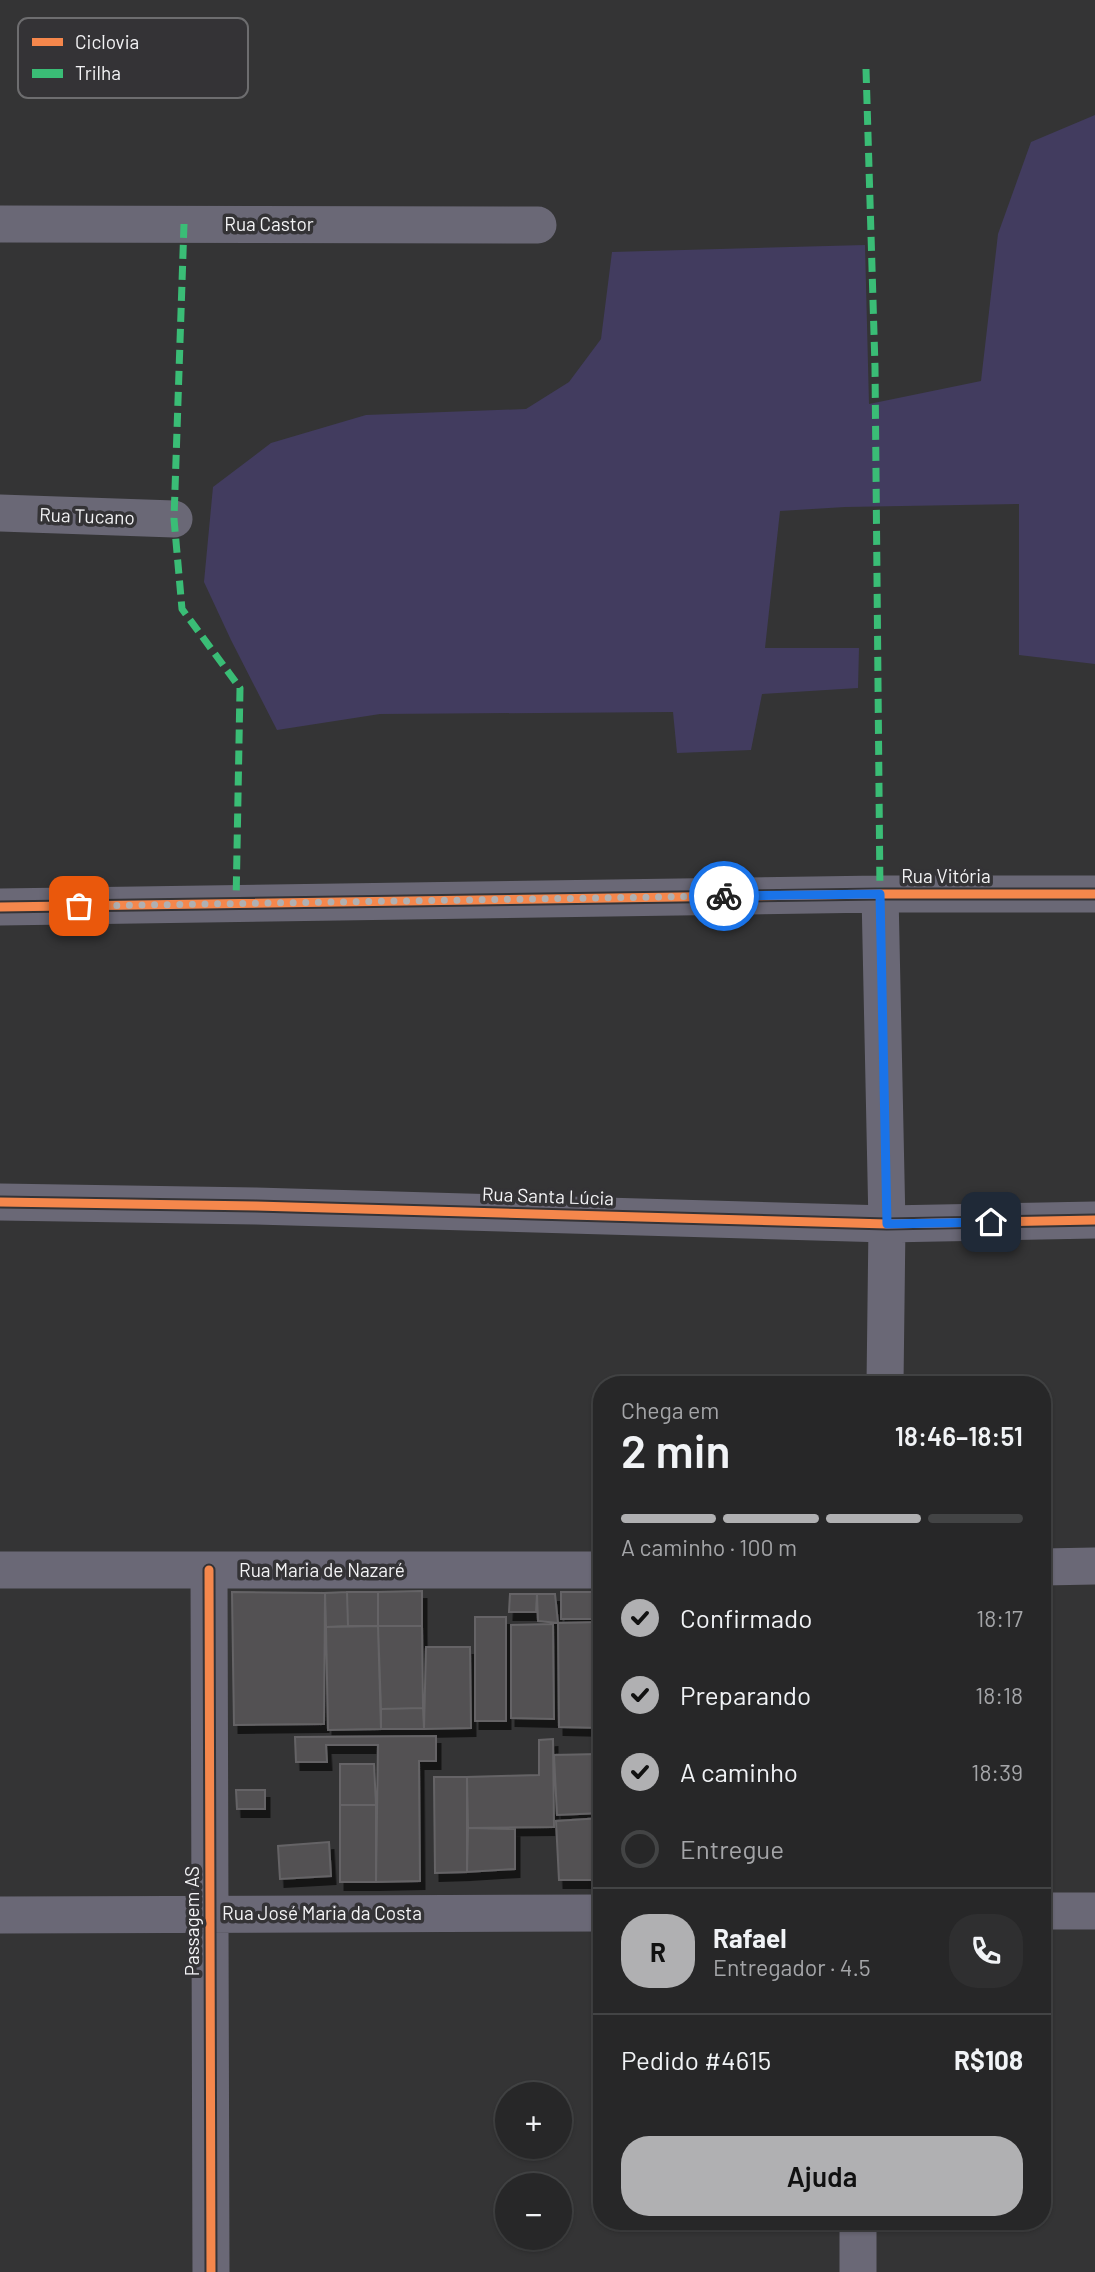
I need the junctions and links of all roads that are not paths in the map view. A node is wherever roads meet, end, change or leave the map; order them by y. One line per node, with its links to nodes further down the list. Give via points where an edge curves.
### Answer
1 (0, 224): 2 (street, Rua Castor)
2 (538, 225)
3 (0, 513): 4 (street, Rua Tucano)
4 (174, 519)
5 (880, 894): 6 (street, Rua Vitória); 7 (street, Rua Vitória); 10 (street)
6 (1095, 894)
7 (0, 907)
8 (0, 1202): 10 (street, Rua Santa Lúcia)
9 (1095, 1220): 10 (street, Rua Santa Lúcia)
10 (887, 1224): 11 (street)
11 (885, 1376)
12 (1095, 1566): 13 (street)
13 (1051, 1567)
14 (0, 1570): 15 (street, Rua Maria de Nazaré)
15 (209, 1570): 16 (street, Rua Maria de Nazaré); 19 (street, Passagem AS)
16 (593, 1570)
17 (1095, 1910): 18 (street)
18 (1051, 1911)
19 (209, 1913): 20 (street, Rua José Maria da Costa); 21 (street, Rua José Maria da Costa); 23 (street, Passagem AS)
20 (593, 1913)
21 (0, 1915)
22 (858, 2230): 24 (street)
23 (211, 2272)
24 (858, 2272)

